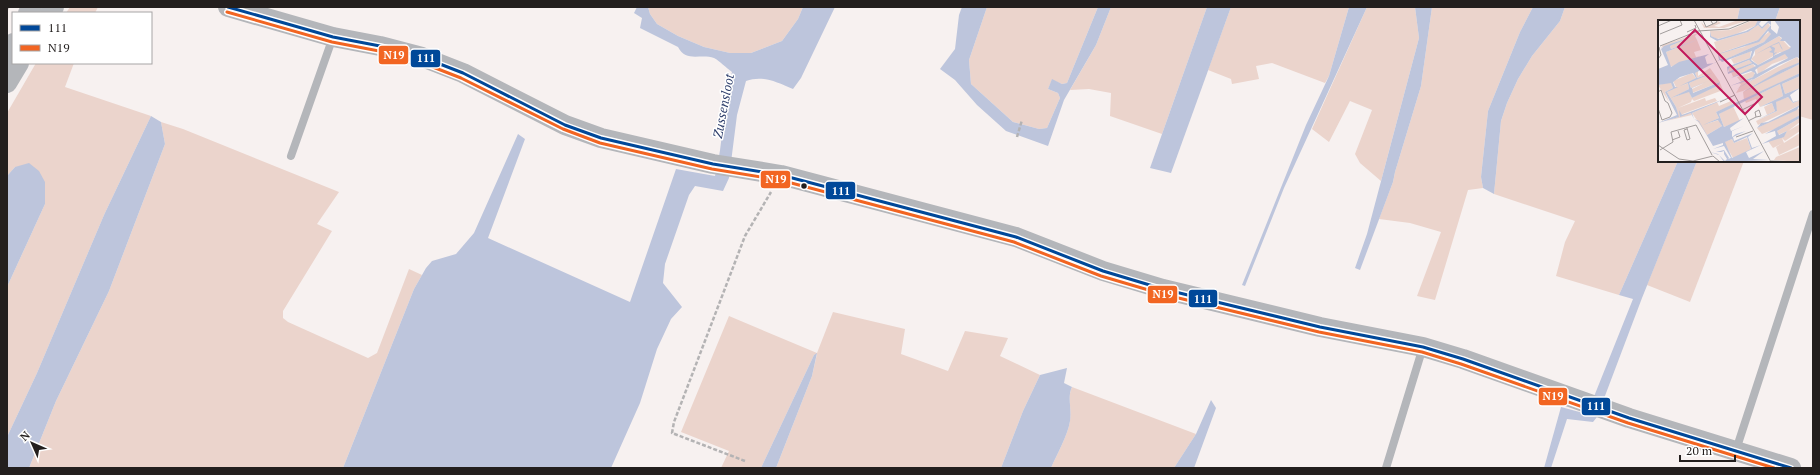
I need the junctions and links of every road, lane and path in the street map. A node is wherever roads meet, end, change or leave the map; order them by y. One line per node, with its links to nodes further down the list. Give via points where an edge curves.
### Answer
1 (228, 7): 2 (street)
2 (333, 37): 9 (lane); 10 (street, via 380,46 447,66 565,125 601,138 713,164)
3 (12, 45): 4 (street)
4 (7, 54)
5 (18, 64): 6 (street)
6 (7, 83)
7 (1022, 120): 8 (path)
8 (1017, 137)
9 (291, 156)
10 (781, 175): 12 (street, via 1016,237 1103,271 1163,289 1320,327); 14 (path, via 745,236 672,433)
11 (1813, 214): 13 (lane)
12 (1422, 347): 13 (street, via 1629,418); 15 (lane)
13 (1736, 450): 16 (street)
14 (745, 461)
15 (1386, 468)
16 (1791, 468)

